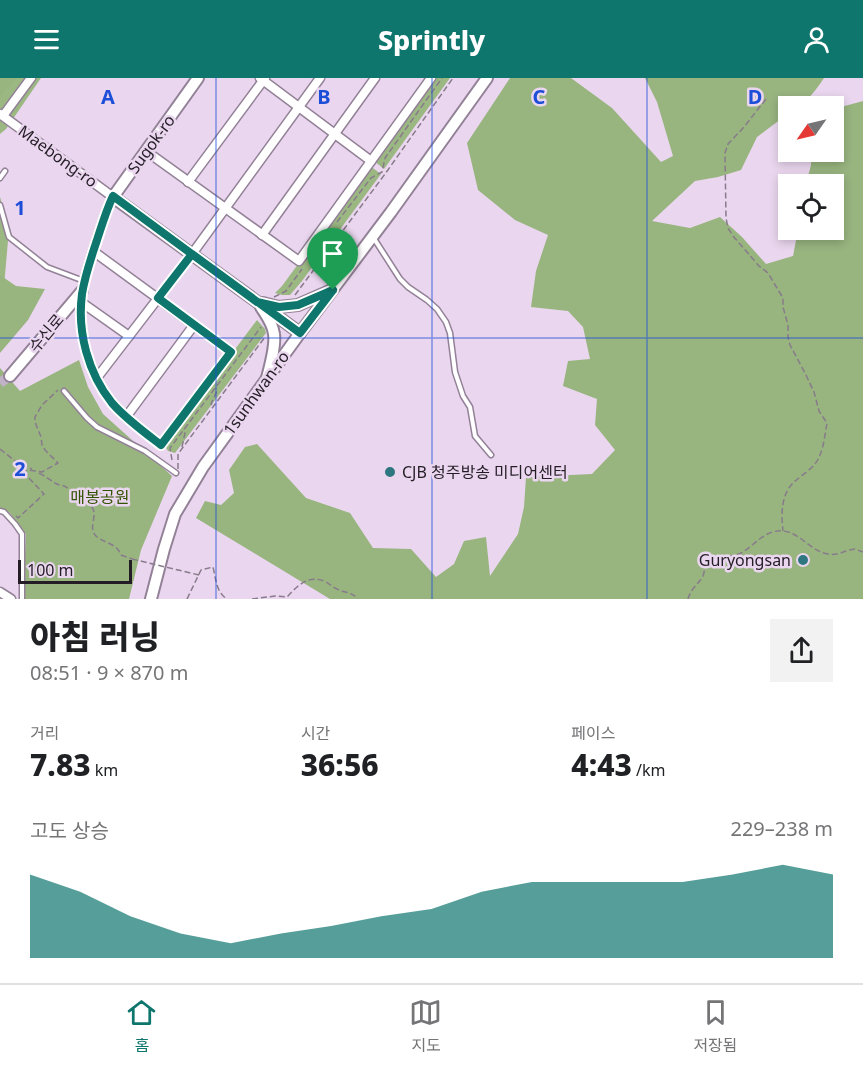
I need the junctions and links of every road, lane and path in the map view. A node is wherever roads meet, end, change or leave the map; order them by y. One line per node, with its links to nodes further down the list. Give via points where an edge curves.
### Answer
1 (31, 78): 12 (street)
2 (198, 78): 14 (main road, Sugok-ro)
3 (320, 78): 11 (street)
4 (375, 78): 13 (street)
5 (431, 78): 15 (street)
6 (442, 78): 18 (path, via 385,158 382,172)
7 (453, 78): 30 (path)
8 (487, 78): 24 (main road, 1sunhwan-ro)
9 (263, 79): 11 (street); 19 (street)
10 (766, 99): 55 (path, via 728,144 726,218 733,236 768,273 783,298 790,345 827,423 820,456 786,492 781,513)
11 (298, 107): 13 (street); 22 (street)
12 (1, 115): 20 (street, Maebong-ro)
13 (334, 133): 15 (street); 23 (street)
14 (146, 151): 19 (street); 20 (main road, Sugok-ro)
15 (371, 161): 23 (street, via 299,261)
16 (5, 171): 17 (lane)
17 (0, 177)
18 (371, 178)
19 (188, 182): 22 (street)
20 (113, 196): 25 (street); 26 (main road)
21 (0, 205): 28 (lane, via 9,237)
22 (225, 208): 23 (street); 26 (street)
23 (262, 235)
24 (373, 236): 27 (main road, 1sunhwan-ro); 49 (lane, via 400,279 427,300 446,322 455,372 470,407 475,436)
25 (93, 251): 28 (street); 32 (street)
26 (192, 254): 32 (street); 33 (main road)
27 (333, 290): 33 (main road, via 292,306); 37 (main road, 1sunhwan-ro)
28 (83, 291): 38 (street); 39 (main road, 수신로); 41 (street, via 82,325)
29 (286, 291): 31 (path)
30 (296, 294)
31 (273, 297)
32 (158, 298): 35 (street); 38 (street)
33 (257, 302): 37 (main road); 40 (main road, via 274,332)
34 (265, 322): 42 (path)
35 (194, 325): 45 (street); 45 (street, via 231,352 161,445)
36 (270, 330): 44 (path)
37 (300, 333): 40 (main road, 1sunhwan-ro)
38 (129, 336): 41 (street)
39 (10, 376)
40 (267, 378): 58 (main road, 1sunhwan-ro, via 203,467 175,514)
41 (96, 379): 45 (street)
42 (216, 387): 44 (path); 46 (path)
43 (64, 391): 51 (lane, via 98,427); 52 (path, via 52,394 35,417 42,446 58,463)
44 (212, 407): 47 (path)
45 (126, 417)
46 (184, 429): 47 (path); 50 (path, via 170,448)
47 (182, 448): 51 (path)
48 (0, 449): 52 (path)
49 (490, 455)
50 (172, 460)
51 (177, 471)
52 (37, 472): 54 (path, via 29,470 26,474 44,494 18,518 14,514); 57 (path, bridge, via 89,502 95,518 93,533 118,548 122,555)
53 (0, 511): 54 (lane)
54 (9, 518): 61 (lane, via 22,534)
55 (783, 531): 56 (path, via 829,554 855,549); 69 (path, via 760,537 740,554 710,561)
56 (863, 552)
57 (199, 575): 65 (path); 66 (path, via 201,570 213,567 218,589)
58 (157, 576): 62 (main road); 63 (main road, 1sunhwan-ro); 64 (main road, 1sunhwan-ro)
59 (0, 592): 60 (street)
60 (11, 599)
61 (22, 599)
62 (146, 599)
63 (151, 599)
64 (160, 599)
65 (187, 599)
66 (228, 599)
67 (252, 599): 68 (path, via 287,597 308,579 324,581)
68 (358, 599)
69 (688, 599)

